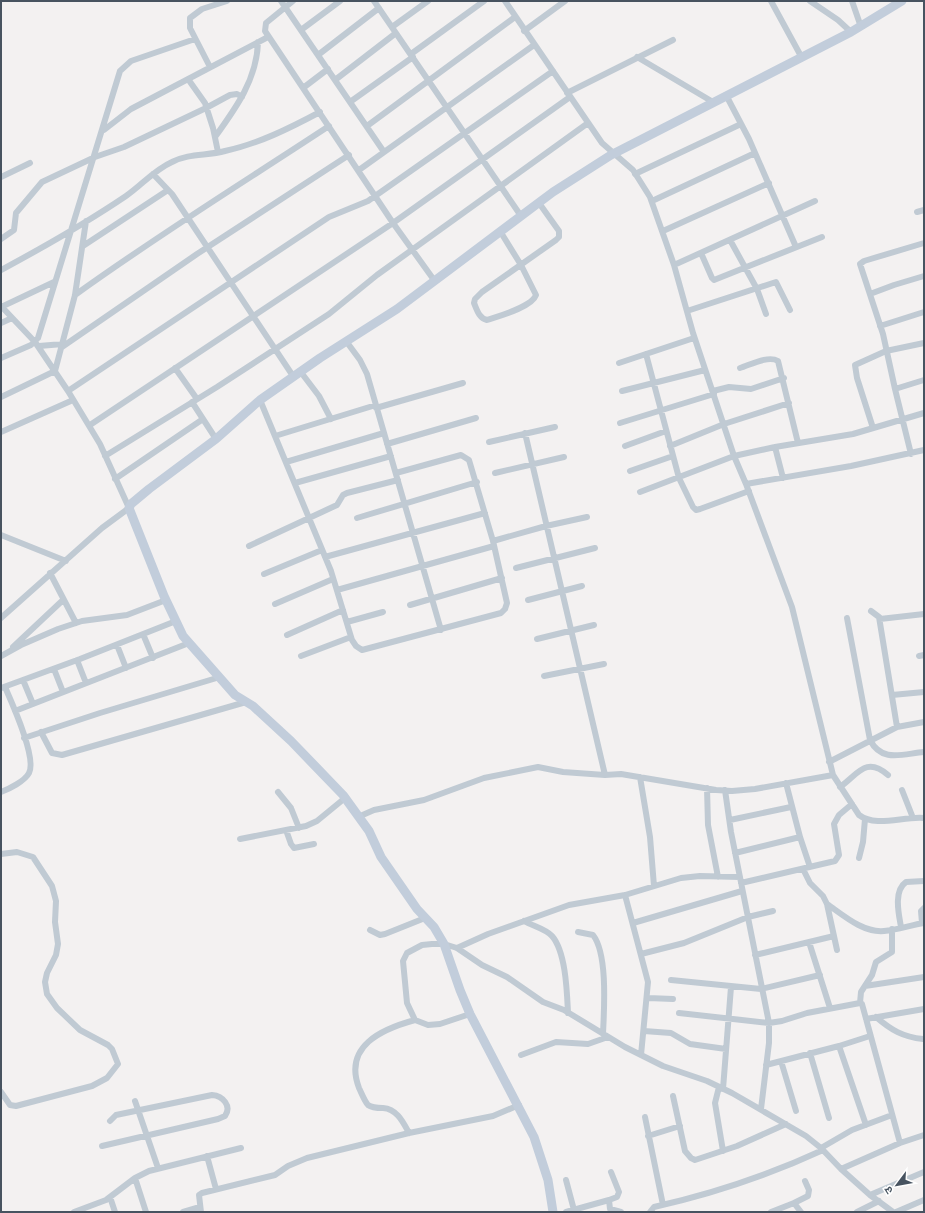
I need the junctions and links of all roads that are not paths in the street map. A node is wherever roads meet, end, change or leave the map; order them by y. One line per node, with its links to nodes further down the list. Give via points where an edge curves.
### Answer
1 (227, 1): 24 (street, via 192,15 189,22)
2 (281, 1): 14 (street)
3 (293, 1): 14 (street)
4 (340, 1): 19 (street)
5 (374, 1): 15 (street)
6 (428, 1): 17 (street)
7 (484, 1): 29 (street)
8 (505, 1): 16 (street)
9 (565, 1): 20 (street)
10 (771, 1): 31 (street)
11 (810, 1): 21 (street)
12 (852, 1): 18 (street)
13 (902, 1): 18 (street)
14 (285, 7): 19 (street); 23 (street, via 266,23 264,27)
15 (379, 8): 17 (street); 28 (street)
16 (515, 17): 20 (street); 37 (street)
17 (392, 27): 22 (street)
18 (861, 27): 21 (street)
19 (301, 30): 28 (street)
20 (524, 31): 27 (street)
21 (851, 32): 31 (street)
22 (396, 33): 29 (street); 36 (street)
23 (268, 37): 26 (street); 38 (street)
24 (195, 39): 32 (street); 51 (street, via 123,66)
25 (673, 40): 30 (street)
26 (258, 42): 32 (street); 41 (street, via 251,78)
27 (534, 45): 34 (street); 44 (street)
28 (318, 55): 33 (street)
29 (412, 55): 37 (street); 42 (street)
30 (637, 57): 39 (street); 43 (street)
31 (802, 58): 40 (street)
32 (210, 67): 35 (street)
33 (328, 69): 36 (street); 38 (street)
34 (552, 71): 39 (street); 52 (street)
35 (188, 79): 45 (street); 51 (street, via 125,112)
36 (335, 80): 42 (street)
37 (430, 82): 44 (street); 50 (street)
38 (303, 88): 46 (street)
39 (569, 95): 47 (street); 60 (street)
40 (726, 96): 43 (street); 48 (street)
41 (242, 97): 45 (street, via 230,94); 53 (street)
42 (350, 102): 50 (street)
43 (713, 102): 56 (street)
44 (446, 106): 52 (street); 55 (street)
45 (206, 108): 53 (street); 59 (street, via 113,152)
46 (320, 112): 49 (street); 54 (street, via 238,148)
47 (588, 123): 56 (street, via 602,143); 67 (street)
48 (741, 124): 57 (street); 64 (street)
49 (329, 126): 58 (street); 77 (street)
50 (367, 126): 55 (street)
51 (102, 131): 59 (street)
52 (465, 134): 60 (street); 69 (street)
53 (215, 137): 54 (street)
54 (218, 152): 63 (street, via 182,157)
55 (384, 152): 62 (street)
56 (616, 153): 64 (street); 72 (street)
57 (755, 153): 66 (street); 70 (street)
58 (349, 155): 62 (street); 89 (street)
59 (94, 157): 80 (street); 84 (street, via 42,182 16,213 14,230)
60 (483, 160): 67 (street); 79 (street)
61 (30, 163): 65 (street)
62 (359, 170): 69 (street)
63 (153, 174): 68 (street); 78 (street, via 131,193)
64 (635, 174): 70 (street)
65 (1, 176)
66 (768, 183): 76 (street); 82 (street)
67 (501, 186): 75 (street); 90 (street)
68 (168, 190): 77 (street); 87 (street)
69 (376, 196): 79 (street); 99 (street, via 329,217)
70 (652, 201): 82 (street)
71 (815, 201): 76 (street)
72 (538, 203): 75 (street); 92 (street, via 560,234 556,240)
73 (924, 210): 74 (street)
74 (917, 212)
75 (521, 216): 81 (street)
76 (784, 216): 85 (street); 88 (street)
77 (187, 217): 89 (street); 102 (street)
78 (86, 221): 80 (street); 87 (street)
79 (393, 223): 90 (street); 108 (street)
80 (72, 229): 95 (street); 98 (street)
81 (500, 231): 92 (street); 97 (street)
82 (663, 231): 93 (street)
83 (822, 237): 88 (street)
84 (1, 239)
85 (730, 240): 91 (street); 94 (street)
86 (924, 243): 101 (street, via 861,262 859,267)
87 (83, 246): 102 (street)
88 (796, 247): 94 (street)
89 (207, 248): 99 (street); 116 (street)
90 (412, 250): 97 (street); 117 (street, via 329,314)
91 (701, 253): 93 (street); 94 (street, via 714,280)
92 (521, 265): 92 (street, via 534,290 535,298 513,311 484,319 478,312 475,299)
93 (674, 265): 105 (street)
94 (745, 268): 100 (street)
95 (1, 270)
96 (924, 276): 101 (street)
97 (434, 280): 113 (street)
98 (54, 282): 103 (street); 115 (street)
99 (231, 283): 108 (street); 132 (street)
100 (757, 289): 104 (street, via 776,282); 105 (street); 107 (street)
101 (870, 294): 111 (street)
102 (75, 295): 116 (street)
103 (1, 307): 109 (street)
104 (790, 310)
105 (686, 311): 112 (street)
106 (924, 312): 111 (street)
107 (766, 314)
108 (254, 315): 117 (street); 122 (street)
109 (12, 318): 110 (street); 115 (street)
110 (1, 323)
111 (880, 326): 118 (street)
112 (694, 338): 119 (street); 124 (street)
113 (346, 341): 126 (street); 140 (street, via 367,374)
114 (924, 342): 118 (street)
115 (37, 344): 116 (street); 120 (street); 125 (street)
116 (63, 346): 125 (street)
117 (276, 349): 126 (street); 138 (street)
118 (886, 351): 131 (street); 151 (street, via 855,365)
119 (646, 354): 121 (street); 130 (street)
120 (1, 358)
121 (619, 363)
122 (176, 368): 138 (street); 149 (street)
123 (740, 368): 127 (street, via 774,359 778,361)
124 (705, 370): 130 (street); 134 (street)
125 (54, 371): 132 (street); 135 (street)
126 (297, 374): 137 (street); 145 (street, via 319,396)
127 (784, 378): 134 (street, via 751,390 729,387); 139 (street)
128 (924, 380): 131 (street)
129 (463, 382): 140 (street)
130 (654, 384): 133 (street); 141 (street)
131 (896, 389): 146 (street)
132 (68, 391): 136 (street)
133 (622, 391)
134 (713, 393): 141 (street); 148 (street)
135 (1, 397)
136 (73, 400): 149 (street); 153 (street)
137 (260, 400): 156 (street); 157 (street)
138 (194, 401): 144 (street); 166 (street)
139 (789, 403): 148 (street); 159 (street)
140 (376, 406): 145 (street); 154 (street)
141 (660, 410): 147 (street); 152 (street)
142 (924, 414): 146 (street)
143 (476, 418): 160 (street)
144 (202, 419): 157 (street); 178 (street)
145 (331, 419): 156 (street)
146 (903, 420): 151 (street); 165 (street)
147 (620, 423)
148 (724, 424): 162 (street); 169 (street)
149 (90, 426): 166 (street)
150 (555, 427): 155 (street)
151 (873, 428): 159 (street)
152 (666, 431): 161 (street); 162 (street)
153 (1, 432)
154 (384, 433): 160 (street); 171 (street)
155 (525, 433): 158 (street); 172 (street)
156 (275, 436): 171 (street)
157 (216, 439): 186 (street, via 148,489)
158 (489, 442)
159 (798, 443): 163 (street)
160 (387, 444): 167 (street)
161 (625, 446)
162 (670, 446): 168 (street)
163 (774, 447): 169 (street); 177 (street)
164 (924, 450): 165 (street)
165 (911, 454): 177 (street)
166 (105, 456): 178 (street)
167 (391, 456): 174 (street); 181 (street)
168 (673, 456): 173 (street); 176 (street)
169 (734, 456): 176 (street); 182 (street)
170 (564, 457): 172 (street)
171 (286, 462): 181 (street)
172 (532, 464): 175 (street); 191 (street)
173 (630, 471)
174 (396, 473): 179 (street); 180 (street, via 461,455 471,464)
175 (495, 473)
176 (679, 478): 183 (street); 184 (street, via 696,510)
177 (783, 478): 182 (street)
178 (115, 479): 186 (street)
179 (398, 480): 185 (street); 188 (street, via 346,493 337,505)
180 (477, 482): 185 (street); 187 (street)
181 (295, 483): 188 (street)
182 (746, 484): 184 (street)
183 (640, 492)
184 (749, 492): 261 (street, via 792,607)
185 (404, 504): 190 (street); 192 (street)
186 (129, 508): 200 (street, via 102,528); 212 (street)
187 (485, 513): 192 (street); 194 (street)
188 (309, 517): 195 (street); 197 (street)
189 (587, 517): 191 (street)
190 (357, 518)
191 (546, 526): 194 (street); 199 (street)
192 (412, 532): 198 (street); 201 (street)
193 (1, 535): 200 (street)
194 (494, 544): 201 (street); 205 (street)
195 (248, 546)
196 (596, 548): 199 (street)
197 (322, 550): 198 (street); 204 (street)
198 (325, 557): 206 (street)
199 (554, 559): 202 (street); 209 (street)
200 (66, 561): 203 (street)
201 (422, 568): 208 (street); 210 (street)
202 (516, 568)
203 (50, 573): 211 (street); 220 (street)
204 (264, 574)
205 (502, 578): 210 (street); 227 (street, via 507,604 501,613)
206 (333, 579): 208 (street); 214 (street)
207 (582, 586): 209 (street)
208 (337, 590): 216 (street)
209 (561, 591): 213 (street); 228 (street)
210 (431, 599): 215 (street); 227 (street)
211 (63, 600): 225 (street); 235 (street)
212 (166, 600): 223 (street); 225 (street, via 126,615)
213 (528, 600)
214 (275, 604)
215 (410, 605)
216 (343, 610): 224 (street); 230 (street)
217 (871, 611): 222 (street)
218 (383, 612): 224 (street)
219 (924, 614): 222 (street)
220 (1, 618)
221 (847, 618): 259 (street)
222 (880, 619): 251 (street)
223 (176, 621): 229 (street); 233 (street)
224 (347, 622): 231 (street)
225 (76, 623): 235 (street)
226 (594, 625): 228 (street)
227 (440, 630): 231 (street, via 362,650)
228 (571, 630): 232 (street); 242 (street)
229 (143, 634): 234 (street); 238 (street)
230 (287, 635)
231 (351, 637): 237 (street)
232 (537, 638)
233 (189, 643): 238 (street); 245 (street)
234 (117, 644): 239 (street); 241 (street)
235 (7, 652): 236 (street)
236 (1, 656)
237 (301, 656)
238 (153, 658): 241 (street)
239 (77, 660): 243 (street); 247 (street)
240 (604, 664): 242 (street)
241 (126, 668): 247 (street)
242 (580, 668): 244 (street); 262 (street)
243 (54, 669): 246 (street); 249 (street)
244 (544, 676)
245 (220, 678): 252 (street, via 235,695); 257 (street)
246 (23, 680): 248 (street); 253 (street)
247 (86, 683): 249 (street)
248 (3, 687): 254 (street)
249 (63, 692): 253 (street)
250 (924, 692): 251 (street)
251 (892, 695): 256 (street)
252 (246, 702): 257 (street, via 62,755 52,753); 273 (street, via 291,741)
253 (33, 704): 254 (street)
254 (15, 711): 258 (street)
255 (924, 722): 256 (street)
256 (897, 727): 259 (street)
257 (41, 732): 258 (street)
258 (24, 738): 271 (street, via 30,758 29,772)
259 (870, 740): 260 (street, via 881,754); 261 (street)
260 (924, 752)
261 (829, 762): 263 (street)
262 (605, 775): 265 (street); 276 (street, via 563,772 538,767 484,778 424,800 374,810)
263 (833, 775): 266 (street); 267 (street)
264 (888, 775): 267 (street, via 874,766 865,768 859,770)
265 (640, 777): 268 (street); 293 (street, via 650,838)
266 (786, 783): 269 (street, via 755,789); 275 (street)
267 (840, 787): 274 (street)
268 (707, 788): 269 (street); 290 (street, via 708,825)
269 (725, 790): 280 (street)
270 (902, 790): 277 (street)
271 (1, 792)
272 (278, 792): 281 (street, via 291,808)
273 (345, 798): 276 (street); 281 (street, via 317,821)
274 (852, 804): 279 (street); 289 (street, via 839,815 834,824 838,859)
275 (791, 807): 280 (street); 283 (street)
276 (358, 816): 300 (street, via 369,831 381,857)
277 (913, 818): 278 (street); 279 (street, via 876,822)
278 (924, 818)
279 (865, 819): 288 (street, via 863,842)
280 (730, 820): 286 (street)
281 (299, 828): 282 (street)
282 (286, 830): 284 (street); 285 (street, via 294,848)
283 (800, 837): 286 (street); 289 (street)
284 (240, 839)
285 (314, 844)
286 (735, 853): 291 (street)
287 (1, 854): 347 (street, via 17,852 33,858 52,886 56,901 58,944 45,982 47,994 75,1026 112,1049 118,1064 100,1083 16,1106 10,1105)
288 (858, 858)
289 (807, 868): 291 (street); 296 (street, via 810,883)
290 (718, 877): 291 (street); 293 (street, via 690,876)
291 (740, 880): 294 (street)
292 (924, 881): 304 (street, via 906,882 901,888 898,904)
293 (654, 886): 295 (street)
294 (742, 891): 299 (street); 303 (street)
295 (625, 894): 301 (street, via 569,905); 303 (street)
296 (827, 904): 305 (street, via 862,927 883,931); 308 (street)
297 (924, 908): 302 (street, via 921,911)
298 (773, 911): 299 (street)
299 (748, 917): 313 (street, via 684,943); 314 (street)
300 (426, 918): 306 (street, via 385,934 380,935); 310 (street)
301 (524, 921): 311 (street); 326 (street, via 549,934 556,942 566,980)
302 (923, 923): 304 (street)
303 (633, 924): 313 (street)
304 (901, 927): 305 (street)
305 (892, 929): 318 (street, via 892,952 876,962)
306 (370, 930)
307 (578, 932): 335 (street, via 592,935 599,947 604,984)
308 (834, 936): 309 (street); 312 (street)
309 (809, 942): 314 (street); 315 (street)
310 (444, 944): 311 (street); 328 (street); 332 (street, via 422,945 404,956 406,1003)
311 (457, 948): 326 (street, via 482,965 507,977 543,1002)
312 (836, 950)
313 (641, 954): 321 (street, via 648,982)
314 (755, 955): 320 (street)
315 (820, 976): 320 (street); 324 (street)
316 (924, 977): 318 (street)
317 (671, 980): 319 (street)
318 (865, 986): 323 (street)
319 (731, 987): 320 (street); 330 (street)
320 (761, 989): 333 (street)
321 (648, 998): 322 (street); 334 (street)
322 (673, 999)
323 (860, 1003): 324 (street); 331 (street)
324 (830, 1008): 333 (street)
325 (924, 1009): 329 (street)
326 (568, 1013): 335 (street)
327 (679, 1013): 330 (street)
328 (470, 1014): 332 (street, via 440,1024 428,1025); 350 (street)
329 (876, 1017): 331 (street); 337 (street, via 898,1034 908,1038)
330 (729, 1018): 333 (street); 340 (street)
331 (866, 1019): 336 (street)
332 (415, 1020): 361 (street, via 386,1030 370,1040 359,1054 355,1069 357,1083 368,1105 392,1110)
333 (769, 1023): 345 (street)
334 (644, 1031): 340 (street, via 671,1033 690,1044); 343 (street)
335 (606, 1036): 342 (street, via 588,1044 556,1042); 343 (street)
336 (870, 1036): 338 (street); 354 (street)
337 (924, 1038): 339 (street)
338 (839, 1046): 341 (street); 359 (street)
339 (924, 1046)
340 (726, 1049): 346 (street)
341 (810, 1053): 344 (street); 356 (street)
342 (521, 1055)
343 (641, 1055): 346 (street)
344 (781, 1061): 345 (street); 353 (street)
345 (766, 1065): 351 (street)
346 (721, 1088): 351 (street); 369 (street, via 715,1103)
347 (1, 1092)
348 (673, 1096): 360 (street)
349 (135, 1101): 352 (street)
350 (519, 1105): 361 (street, via 493,1116); 393 (street, via 534,1137 548,1180)
351 (761, 1109): 358 (street)
352 (138, 1110): 357 (street, via 116,1115); 363 (street); 363 (street, via 212,1095 225,1101 225,1116)
353 (796, 1111)
354 (892, 1115): 359 (street); 365 (street)
355 (645, 1117): 364 (street)
356 (829, 1118)
357 (110, 1121)
358 (786, 1124): 368 (street); 369 (street)
359 (866, 1125): 368 (street, via 838,1137)
360 (680, 1126): 364 (street); 369 (street, via 685,1151 691,1158 705,1158)
361 (409, 1133): 378 (street, via 307,1158 275,1175)
362 (924, 1135): 365 (street)
363 (146, 1136): 366 (street); 371 (street)
364 (648, 1136): 385 (street)
365 (900, 1143): 372 (street)
366 (102, 1146)
367 (241, 1148): 370 (street)
368 (822, 1149): 372 (street); 385 (street, via 772,1172)
369 (723, 1151)
370 (206, 1156): 371 (street); 378 (street)
371 (158, 1168): 375 (street)
372 (841, 1170): 379 (street)
373 (611, 1172): 381 (street, via 618,1192 617,1197)
374 (924, 1172): 379 (street)
375 (135, 1178): 380 (street); 391 (street)
376 (566, 1180): 387 (street)
377 (805, 1181): 384 (street, via 809,1190 808,1196)
378 (216, 1189): 386 (street, via 199,1195)
379 (870, 1195): 383 (street)
380 (110, 1197): 389 (street, via 101,1203); 390 (street)
381 (609, 1200): 387 (street); 388 (street)
382 (924, 1200): 400 (street)
383 (879, 1201): 399 (street); 400 (street)
384 (794, 1203): 397 (street); 398 (street)
385 (663, 1205): 396 (street, via 654,1207)
386 (201, 1209): 392 (street)
387 (574, 1210): 394 (street)
388 (610, 1211): 395 (street)
389 (74, 1212)
390 (115, 1212)
391 (146, 1212)
392 (183, 1212)
393 (553, 1212)
394 (566, 1212)
395 (622, 1212)
396 (650, 1212)
397 (772, 1212)
398 (800, 1212)
399 (858, 1212)
400 (895, 1212)

